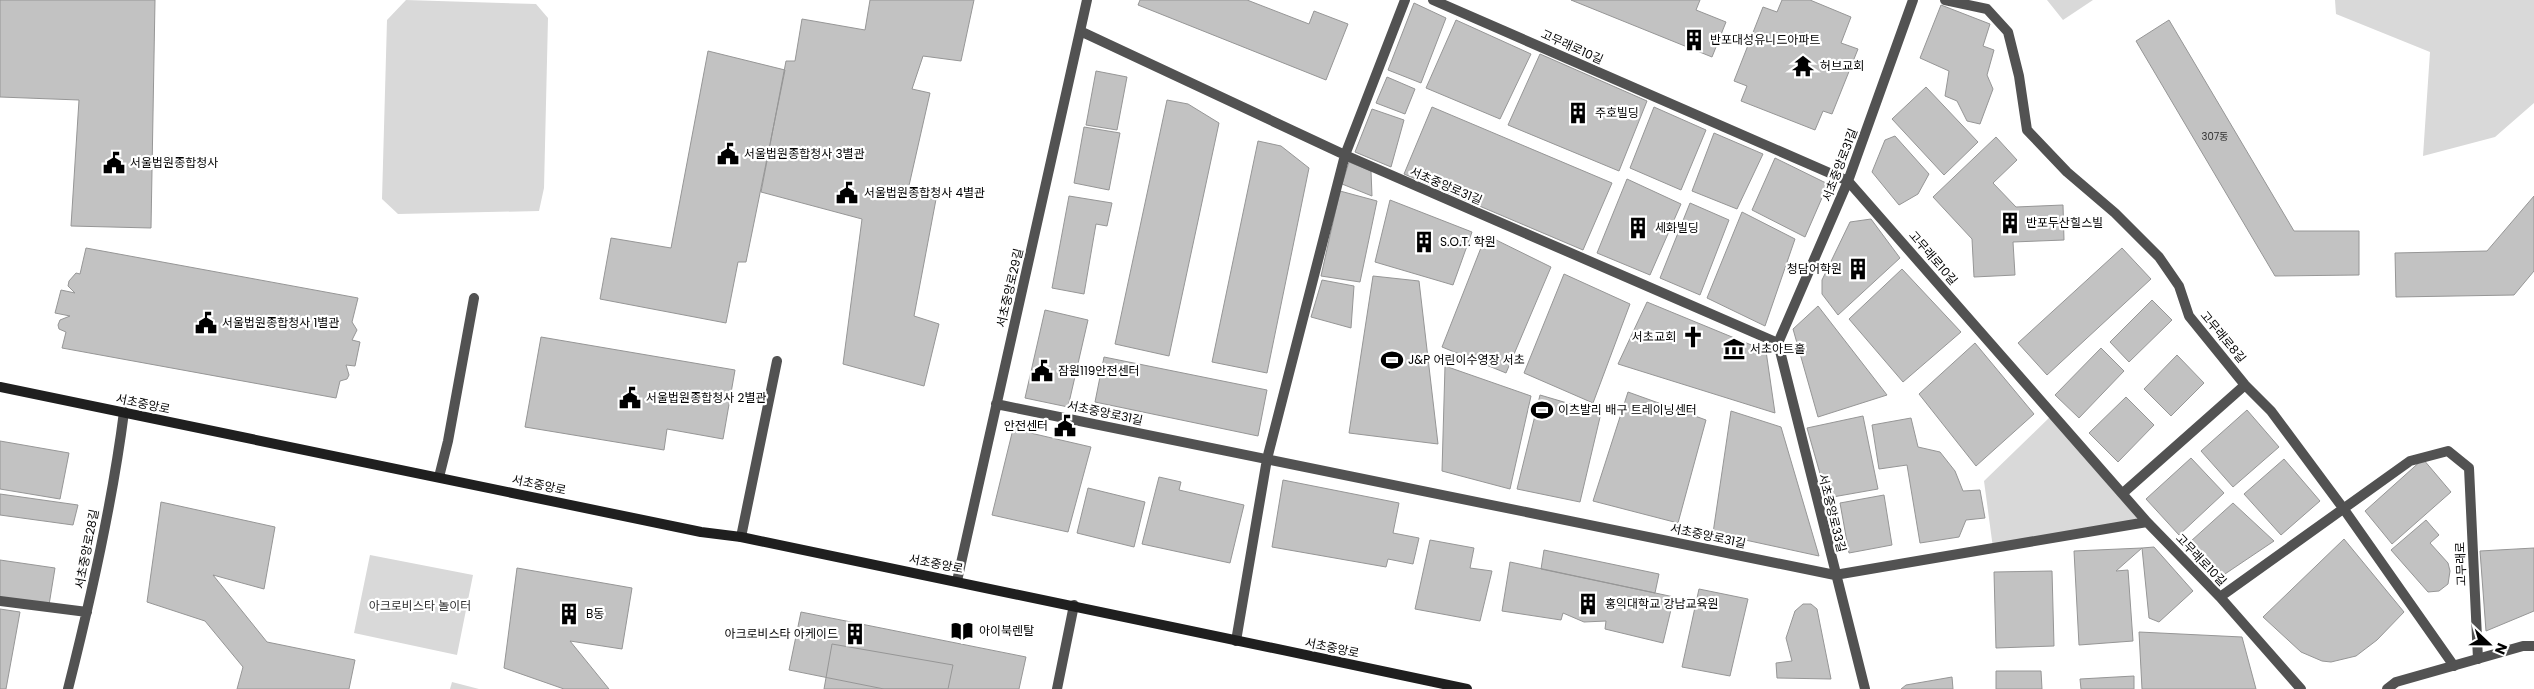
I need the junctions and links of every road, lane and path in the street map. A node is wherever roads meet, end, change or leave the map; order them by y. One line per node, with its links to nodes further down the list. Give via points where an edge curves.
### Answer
1 (1088, 0): 6 (street, 서초중앙로29길)
2 (1405, 0): 7 (street)
3 (1433, 0): 8 (street, 고무래로10길)
4 (1913, 0): 8 (street, 서초중앙로31길)
5 (1946, 0): 12 (street, 고무래로8길, via 1987,9 2008,32 2027,130 2067,172 2114,212 2159,257 2179,286 2189,316)
6 (1080, 31): 7 (street, 서초중앙로31길); 14 (street, 서초중앙로29길)
7 (1344, 155): 10 (street, 서초중앙로31길); 16 (street)
8 (1848, 181): 10 (street, 서초중앙로31길); 18 (street, 고무래로10길)
9 (474, 298): 17 (street)
10 (1778, 342): 22 (street, 서초중앙로33길)
11 (777, 361): 21 (street)
12 (2245, 385): 18 (street); 19 (street, 고무래로8길, via 2271,411)
13 (0, 387): 15 (main road, 서초중앙로)
14 (996, 404): 16 (street, 서초중앙로31길); 23 (street, 서초중앙로29길)
15 (124, 412): 17 (main road, 서초중앙로); 27 (street, 서초중앙로28길)
16 (1267, 459): 22 (street, 서초중앙로31길); 28 (street)
17 (439, 477): 21 (main road, 서초중앙로, via 700,532)
18 (2123, 493): 20 (street, 고무래로10길)
19 (2343, 508): 24 (street); 30 (street, 고무래로, via 2410,461 2448,451 2469,468); 31 (street, 고무래로8길)
20 (2147, 522): 22 (street, 서초중앙로31길); 24 (street, 고무래로10길)
21 (741, 537): 23 (main road, 서초중앙로)
22 (1835, 575): 35 (street, 서초중앙로33길)
23 (957, 581): 26 (main road, 서초중앙로)
24 (2220, 597): 36 (street, 고무래로10길)
25 (0, 601): 27 (street)
26 (1074, 604): 28 (main road, 서초중앙로); 33 (street)
27 (87, 612): 32 (street, 서초중앙로28길)
28 (1236, 641): 34 (main road, 서초중앙로)
29 (2534, 646): 30 (street)
30 (2478, 659): 31 (street)
31 (2454, 666): 37 (street, via 2396,682)
32 (68, 689)
33 (1057, 689)
34 (1467, 689)
35 (1865, 689)
36 (2301, 689)
37 (2387, 689)

